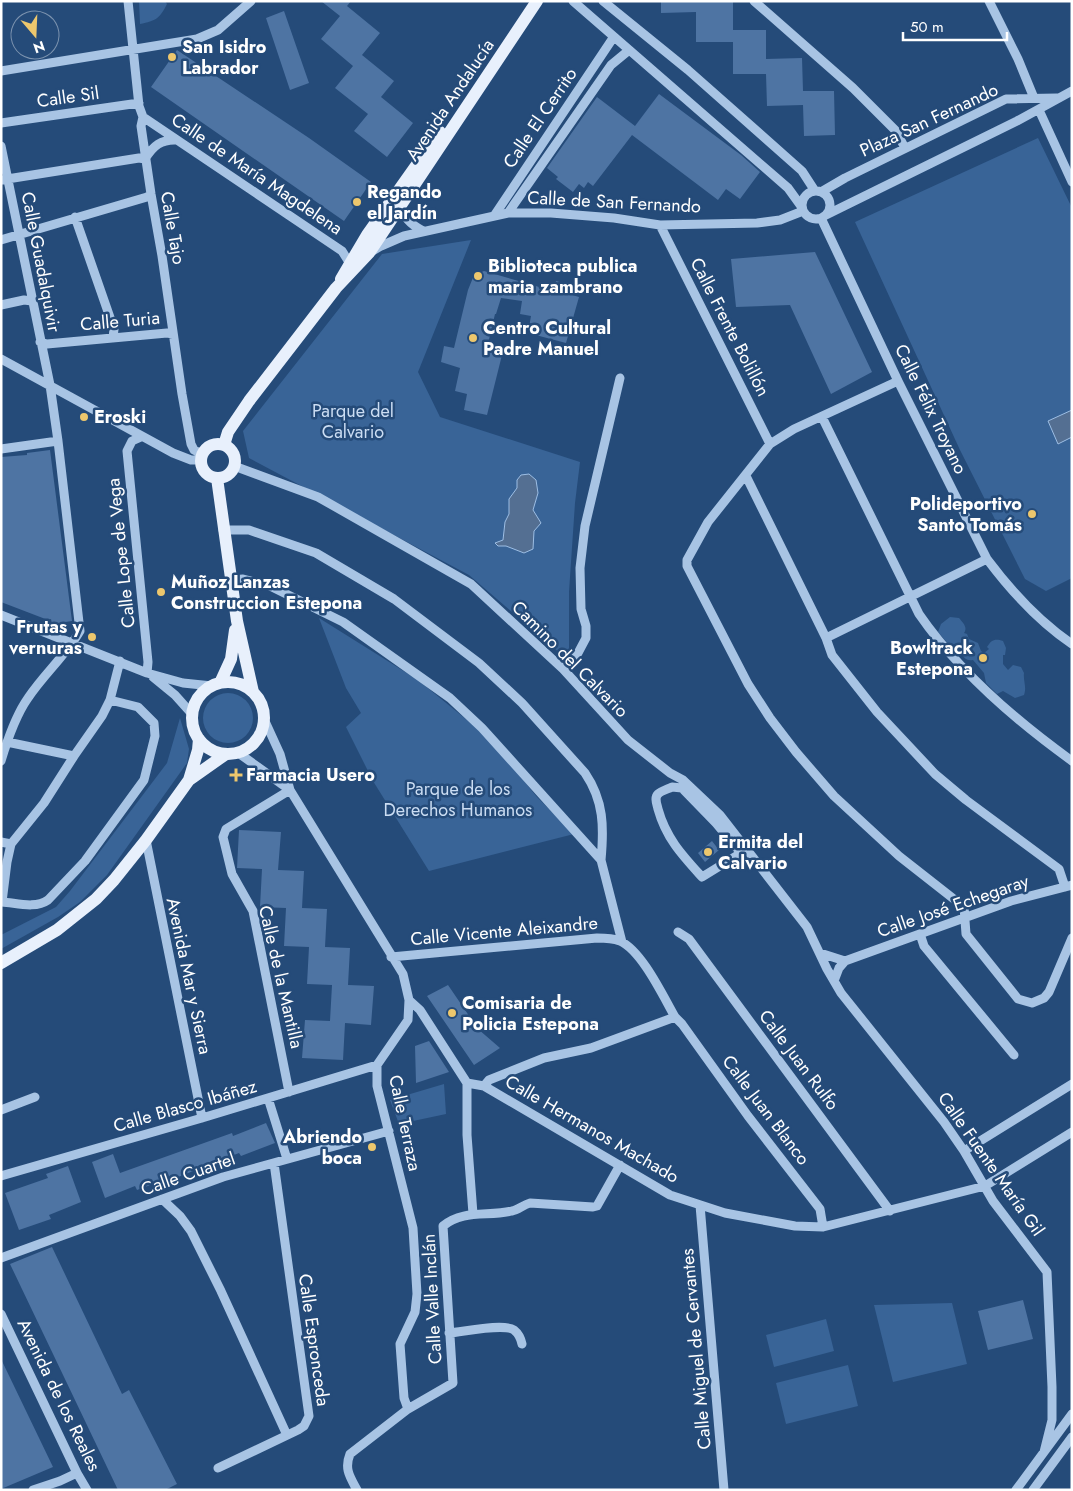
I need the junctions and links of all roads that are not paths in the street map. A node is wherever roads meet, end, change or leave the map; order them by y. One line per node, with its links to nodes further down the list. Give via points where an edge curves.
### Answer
1 (128, 1): 11 (street, Calle Tajo)
2 (251, 1): 11 (street, via 209,35)
3 (527, 1): 25 (main road, Avenida Andalucía, via 470,90)
4 (537, 1): 30 (main road, Avenida Andalucía)
5 (573, 1): 10 (street)
6 (603, 1): 28 (street, via 688,70 802,171)
7 (754, 1): 9 (street)
8 (989, 1): 15 (street)
9 (763, 6): 23 (street, via 896,131)
10 (613, 38): 12 (street); 33 (street, Calle El Cerrito)
11 (134, 49): 13 (street); 17 (street, Calle Tajo)
12 (628, 51): 31 (street, via 788,188); 32 (street, Calle El Cerrito, via 611,65)
13 (1, 71)
14 (1072, 91): 16 (street)
15 (1034, 98): 16 (street, Plaza San Fernando); 23 (street, Plaza San Fernando, via 1006,99)
16 (1058, 98): 18 (street)
17 (139, 103): 19 (street, Calle Tajo); 20 (street, Calle Sil)
18 (1039, 110): 27 (street); 35 (street)
19 (143, 116): 21 (street, Calle de María Magdelena); 24 (street, Calle Tajo)
20 (1, 123)
21 (177, 140): 24 (street, via 156,144); 41 (street, Calle de María Magdelena, via 342,251)
22 (1, 146): 26 (street, Calle Guadalquivir)
23 (905, 148): 28 (street, Plaza San Fernando)
24 (145, 159): 26 (street); 29 (street, Calle Tajo)
25 (410, 174): 30 (street, via 410,180 398,199); 41 (main road, Avenida Andalucía)
26 (4, 180): 38 (street, Calle Guadalquivir)
27 (1072, 182)
28 (818, 192): 31 (street, via 805,196); 35 (street, via 829,200 829,210)
29 (151, 194): 34 (street); 45 (street, Calle Tajo)
30 (400, 207): 37 (street, via 410,224); 40 (main road, Avenida Andalucía)
31 (802, 209): 35 (street, via 811,219); 36 (street, Calle de San Fernando, via 780,220 757,223)
32 (508, 213): 33 (street, Calle de San Fernando); 36 (street, Calle de San Fernando, via 551,213)
33 (494, 216): 37 (street, Calle de San Fernando)
34 (75, 217): 38 (street); 46 (street, via 114,329)
35 (824, 217): 50 (street, Calle Félix Troyano)
36 (660, 224): 55 (street, Calle Frente Bolillón)
37 (423, 231): 40 (street, Calle de San Fernando, via 391,241)
38 (18, 235): 39 (street); 43 (street, Calle Guadalquivir)
39 (1, 240)
40 (368, 253): 42 (main road, Avenida Andalucía)
41 (349, 262): 42 (main road, Avenida Andalucía)
42 (336, 288): 56 (main road, Avenida Andalucía, via 249,401 228,432)
43 (32, 301): 44 (street); 47 (street, Calle Guadalquivir)
44 (1, 305)
45 (172, 334): 46 (street, Calle Turia); 58 (street, Calle Tajo, via 191,444)
46 (113, 338): 47 (street, Calle Turia)
47 (40, 342): 51 (street, Calle Guadalquivir)
48 (1, 359): 51 (street)
49 (620, 378): 72 (street, via 585,526 580,609 586,638 578,653)
50 (898, 381): 52 (street); 63 (street, Calle Félix Troyano)
51 (50, 385): 53 (street); 54 (street, Calle Guadalquivir)
52 (822, 417): 55 (street); 65 (street)
53 (141, 437): 58 (street, via 184,458); 73 (street, Calle Lope de Vega, via 132,441 127,451)
54 (58, 441): 57 (street); 69 (street, Calle Guadalquivir, via 80,631)
55 (770, 444): 60 (street)
56 (224, 445): 58 (main road, via 211,446); 59 (main road, via 232,452)
57 (1, 449)
58 (202, 457): 61 (main road, via 201,465 207,474)
59 (234, 466): 61 (main road, via 228,475); 72 (street, Camino del Calvario, via 318,497 471,584)
60 (746, 476): 68 (street); 93 (street, via 708,522 687,560 690,574 748,684 791,745 834,796 899,856 964,907)
61 (217, 478): 62 (main road)
62 (223, 530): 64 (main road); 91 (street, via 249,530 316,553 394,599 479,662 522,703 591,782 597,795 604,833)
63 (987, 559): 65 (street); 70 (street, Calle Félix Troyano, via 1029,609)
64 (231, 580): 67 (main road); 91 (street, via 243,578 270,586 343,622 450,698 509,756)
65 (910, 597): 68 (street); 83 (street, via 953,658 1006,709)
66 (1, 615): 69 (street)
67 (236, 620): 74 (main road, via 231,659); 75 (main road)
68 (826, 638): 92 (street, via 832,655 877,712 934,774 1059,869)
69 (73, 643): 71 (street); 80 (street, via 28,699)
70 (1072, 644)
71 (120, 662): 73 (street); 76 (street)
72 (563, 669): 98 (street, Camino del Calvario, via 628,740 683,780 720,815 807,927)
73 (147, 673): 74 (street, via 183,683); 77 (street, via 175,695)
74 (216, 684): 75 (main road, via 241,685); 77 (main road, via 198,698)
75 (253, 692): 78 (main road, via 261,704)
76 (110, 700): 82 (street); 89 (street, via 138,707 154,723 155,736 144,780 85,861 43,904 2,902)
77 (192, 714): 79 (main road, via 194,731)
78 (264, 719): 81 (main road, via 256,740 248,748); 86 (street, Calle Terraza, via 280,754)
79 (199, 739): 81 (main road, via 215,752); 85 (main road)
80 (7, 742): 82 (street); 84 (street)
81 (231, 753): 85 (main road); 86 (street, Calle Terraza)
82 (74, 756): 89 (street, via 44,803)
83 (1072, 761)
84 (1, 762)
85 (189, 780): 87 (main road)
86 (290, 790): 99 (street, Calle Terraza); 110 (street, Calle de la Mantilla, via 226,829 223,837 232,874 253,911)
87 (146, 840): 101 (main road, via 114,880 79,914); 114 (street, Avenida Mar y Sierra)
88 (1, 842): 89 (street)
89 (11, 844)
90 (741, 853): 90 (street, via 702,877 668,836 655,800 658,794 672,787 682,788)
91 (601, 860): 97 (street)
92 (1068, 886): 93 (street, Calle José Echegaray)
93 (964, 918): 95 (street, Calle José Echegaray); 96 (street, via 966,934 1018,999 1027,1003 1037,1002 1050,992)
94 (678, 932): 125 (street, Calle Juan Rulfo, via 689,939)
95 (920, 934): 100 (street, Calle José Echegaray); 105 (street, via 924,946)
96 (1072, 938)
97 (622, 942): 99 (street, Calle Vicente Aleixandre, via 597,938); 104 (street, Calle Vicente Aleixandre, via 640,958)
98 (820, 952): 100 (street); 102 (street, Calle Fuente María Gil)
99 (391, 957): 103 (street, Calle Terraza, via 403,974)
100 (845, 961): 102 (street)
101 (1, 963)
102 (834, 981): 117 (street, Calle Fuente María Gil)
103 (409, 1000): 106 (street, Calle Terraza, via 408,1020); 107 (street, via 420,1010)
104 (675, 1017): 109 (street, via 591,1048 544,1058 489,1080); 127 (street, Calle Juan Blanco, via 820,1208)
105 (1014, 1055)
106 (377, 1065): 110 (street, Calle Blasco Ibáñez); 115 (street, Calle Terraza, via 377,1086)
107 (467, 1083): 109 (street, Calle Hermanos Machado); 126 (street)
108 (1072, 1084): 117 (street)
109 (484, 1086): 120 (street, Calle Hermanos Machado)
110 (289, 1092): 112 (street, Calle Blasco Ibáñez)
111 (36, 1097): 113 (street)
112 (268, 1098): 114 (street, Calle Blasco Ibáñez); 118 (street)
113 (1, 1110)
114 (202, 1118): 121 (street, Calle Blasco Ibáñez)
115 (389, 1130): 118 (street, Calle Cuartel); 132 (street, Calle Terraza, via 414,1228 415,1312 400,1344 404,1398)
116 (1072, 1132): 122 (street, Calle Hermanos Machado)
117 (964, 1151): 122 (street, Calle Fuente María Gil)
118 (287, 1159): 119 (street, Calle Cuartel)
119 (274, 1163): 123 (street, Calle Cuartel); 134 (street, Calle Espronceda, via 309,1416 304,1426)
120 (620, 1165): 124 (street, Calle Hermanos Machado, via 670,1195); 126 (street, via 593,1208 530,1203 513,1211)
121 (1, 1176)
122 (985, 1186): 125 (street, Calle Hermanos Machado); 136 (street, Calle Fuente María Gil, via 1047,1272 1052,1420)
123 (162, 1199): 128 (street, Calle Cuartel); 134 (street, via 192,1231)
124 (700, 1205): 127 (street, Calle Hermanos Machado, via 794,1226); 142 (street, Calle Miguel de Cervantes)
125 (890, 1211): 127 (street, Calle Hermanos Machado)
126 (473, 1214): 130 (street, Calle Valle Inclán, via 443,1226)
127 (822, 1227)
128 (1, 1258)
129 (1, 1314): 138 (street, Avenida de los Reales)
130 (449, 1333): 131 (street, via 505,1327 514,1330); 132 (street, Calle Valle Inclán, via 453,1383)
131 (522, 1344)
132 (408, 1409): 141 (street, via 350,1454 346,1464)
133 (1072, 1414): 136 (street)
134 (287, 1436): 137 (street, Calle Espronceda)
135 (1072, 1437): 144 (street)
136 (1044, 1452): 143 (street)
137 (218, 1468)
138 (77, 1473): 139 (street); 140 (street, Avenida de los Reales)
139 (33, 1490)
140 (87, 1490)
141 (357, 1490)
142 (724, 1490)
143 (1016, 1490)
144 (1033, 1490)

